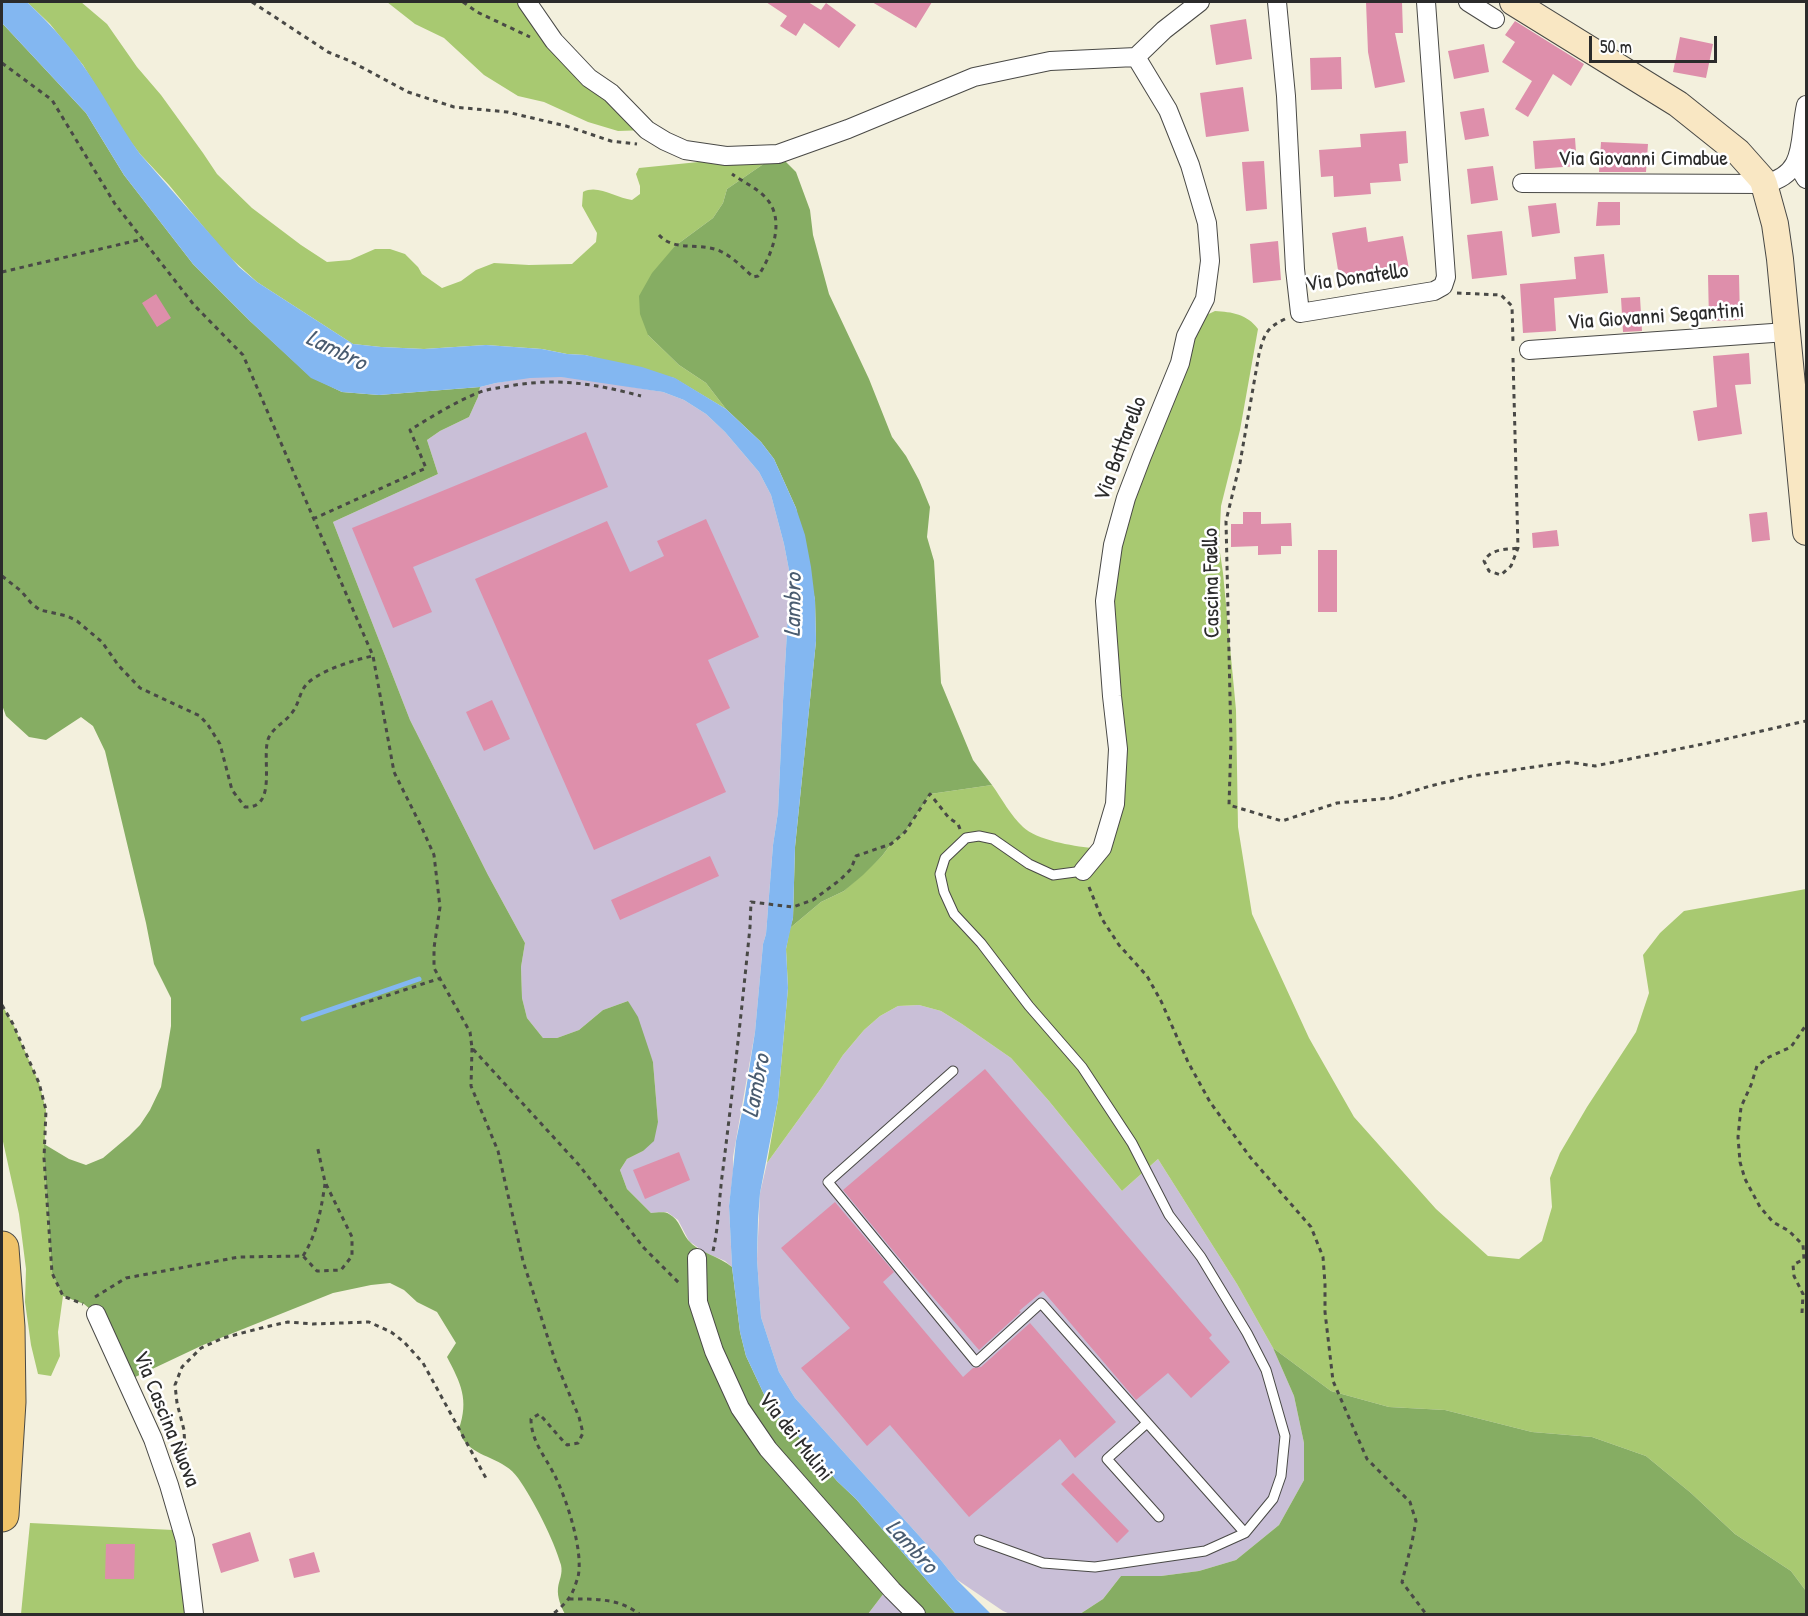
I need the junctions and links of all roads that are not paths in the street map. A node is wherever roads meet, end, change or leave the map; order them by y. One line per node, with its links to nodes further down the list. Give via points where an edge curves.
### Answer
1 (527, 2): 7 (street, via 552,38 589,78 611,93 647,130 678,147 719,155 778,154 974,76 1050,60)
2 (1200, 2): 7 (street)
3 (1277, 2): 4 (street, Via Donatello, via 1300,313 1434,291 1443,286 1447,269)
4 (1426, 2)
5 (1468, 2): 6 (street)
6 (1504, 10): 11 (street, via 1678,104 1738,152)
7 (1136, 57): 15 (street, Via Battarello, via 1168,110 1190,165 1207,223 1210,261 1205,299 1186,336 1180,363 1126,498 1113,545 1105,601 1118,749 1115,804 1101,848)
8 (1806, 105): 9 (street)
9 (1802, 171): 11 (street)
10 (1522, 183): 11 (street, Via Giovanni Cimabue)
11 (1764, 184): 12 (street, via 1775,224)
12 (1788, 341): 13 (street, Via Giovanni Segantini); 14 (street)
13 (1518, 350)
14 (1806, 532)
15 (1084, 874): 23 (lane, via 1053,875 993,839 979,836 966,838 945,858 940,874 954,914 1082,1067 1132,1143 1169,1215 1201,1257 1266,1371 1285,1436 1281,1476 1273,1499)
16 (953, 1071): 20 (lane, via 828,1182 976,1362 1041,1303)
17 (2, 1248): 21 (highway, via 9,1402)
18 (697, 1258): 26 (street, Via dei Mulini, via 697,1295 714,1351 740,1408 762,1441)
19 (94, 1307): 25 (street, Via Cascina Nuova, via 153,1438 169,1485 185,1540)
20 (1147, 1423): 22 (lane, via 1107,1459); 23 (lane)
21 (2, 1515)
22 (1159, 1516)
23 (1245, 1533): 24 (lane, via 1205,1551 1095,1567 1043,1563)
24 (979, 1540)
25 (194, 1614)
26 (916, 1614)

